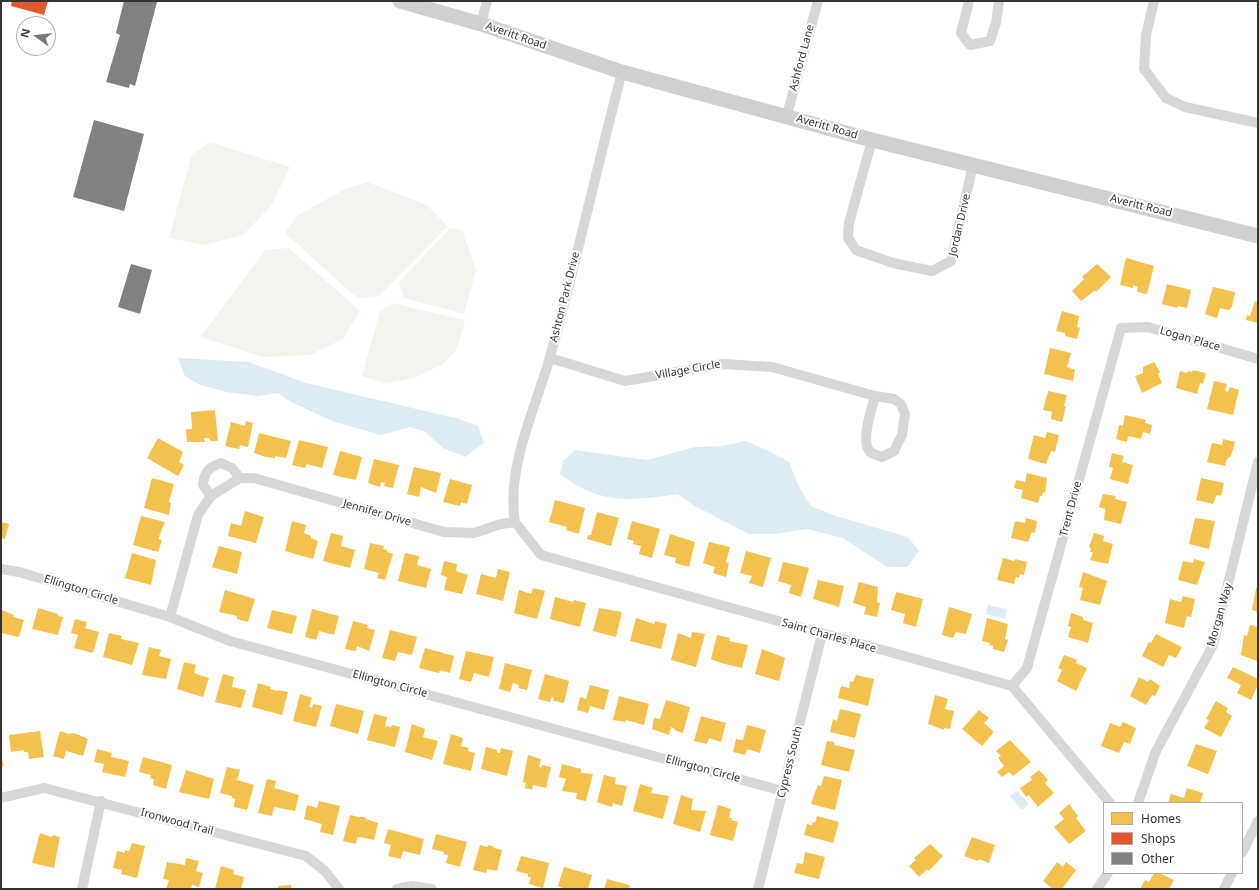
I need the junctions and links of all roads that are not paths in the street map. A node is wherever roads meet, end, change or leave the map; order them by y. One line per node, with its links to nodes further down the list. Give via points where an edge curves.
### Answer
1 (400, 1): 7 (street, Averitt Road)
2 (487, 1): 7 (street)
3 (818, 1): 9 (street, Ashford Lane)
4 (969, 1): 5 (street, via 960,33 970,45 990,41)
5 (999, 1)
6 (1154, 1): 10 (street, via 1146,35 1144,69 1166,98 1185,107)
7 (481, 24): 8 (street, Averitt Road)
8 (622, 72): 9 (street, Averitt Road); 15 (street, Ashton Park Drive)
9 (787, 115): 11 (street, Averitt Road)
10 (1258, 123)
11 (872, 140): 12 (street, Averitt Road); 12 (street, Jordan Drive, via 849,223 848,238 856,250 893,263 932,271 951,262)
12 (973, 165): 13 (street, Averitt Road)
13 (1258, 236)
14 (1121, 328): 16 (street, Logan Place, via 1148,327); 25 (street, Trent Drive, via 1027,668)
15 (550, 358): 17 (street, Village Circle, via 625,381 723,364 772,367); 21 (street, Ashton Park Drive, via 518,460 513,509)
16 (1258, 359)
17 (875, 396): 17 (street, Village Circle, via 866,443 871,452 882,457 897,447 902,435 905,414 901,404 894,399)
18 (1258, 462): 30 (street, Morgan Way, via 1213,645 1156,751)
19 (240, 478): 20 (street); 20 (street, via 232,468 221,463 211,466 204,475 203,485); 21 (street, Jennifer Drive, via 254,478 444,532 474,533)
20 (211, 496): 23 (street, via 198,515)
21 (515, 522): 24 (street, Saint Charles Place, via 541,555)
22 (1, 569): 23 (street, Ellington Circle, via 19,572)
23 (170, 617): 26 (street, Ellington Circle, via 230,641)
24 (822, 634): 25 (street, Saint Charles Place); 26 (street, Cypress South)
25 (1012, 686): 29 (street)
26 (783, 791): 39 (street, Cypress South)
27 (1, 798): 28 (street, Ironwood Trail, via 44,788)
28 (101, 801): 35 (street); 36 (street, Ironwood Trail, via 306,856 325,870)
29 (1109, 802)
30 (1138, 802)
31 (1258, 821): 32 (street)
32 (1243, 851)
33 (1107, 874): 40 (street)
34 (1232, 874): 41 (street)
35 (82, 889)
36 (339, 889)
37 (397, 889): 38 (street, via 412,886)
38 (432, 889)
39 (758, 889)
40 (1097, 889)
41 (1224, 889)

